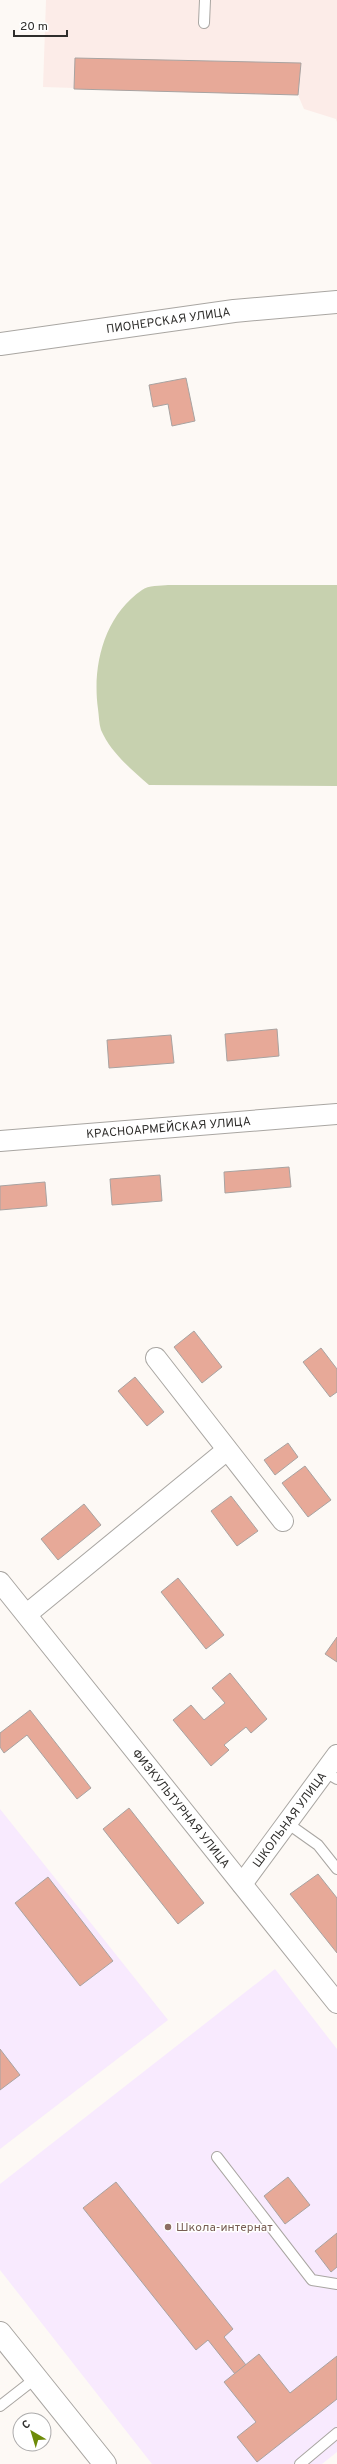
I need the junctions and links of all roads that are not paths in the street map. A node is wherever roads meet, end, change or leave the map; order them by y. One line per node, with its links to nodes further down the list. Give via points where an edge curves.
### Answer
1 (205, 0): 2 (lane)
2 (204, 23)
3 (337, 302): 4 (main road, ПИОНЕРСКАЯ УЛИЦА, via 234,311)
4 (0, 344)
5 (337, 1114): 6 (street, КРАСНОАРМЕЙСКАЯ УЛИЦА)
6 (0, 1140)
7 (156, 1358): 8 (street)
8 (227, 1450): 9 (street); 11 (street)
9 (283, 1521)
10 (0, 1582): 11 (street, ФИЗКУЛЬТУРНАЯ УЛИЦА)
11 (26, 1614): 16 (street, ФИЗКУЛЬТУРНАЯ УЛИЦА)
12 (337, 1755): 13 (street, ШКОЛЬНАЯ УЛИЦА)
13 (331, 1776): 14 (street, ШКОЛЬНАЯ УЛИЦА)
14 (287, 1823): 15 (lane, via 318,1845); 16 (street, ШКОЛЬНАЯ УЛИЦА)
15 (337, 1869)
16 (242, 1884): 17 (street, ФИЗКУЛЬТУРНАЯ УЛИЦА)
17 (337, 2003)
18 (218, 2158): 19 (lane, via 312,2280)
19 (337, 2284)
20 (0, 2333): 21 (main road)
21 (36, 2378): 22 (lane); 24 (main road)
22 (0, 2406)
23 (337, 2433): 25 (lane)
24 (105, 2464)
25 (300, 2464)

